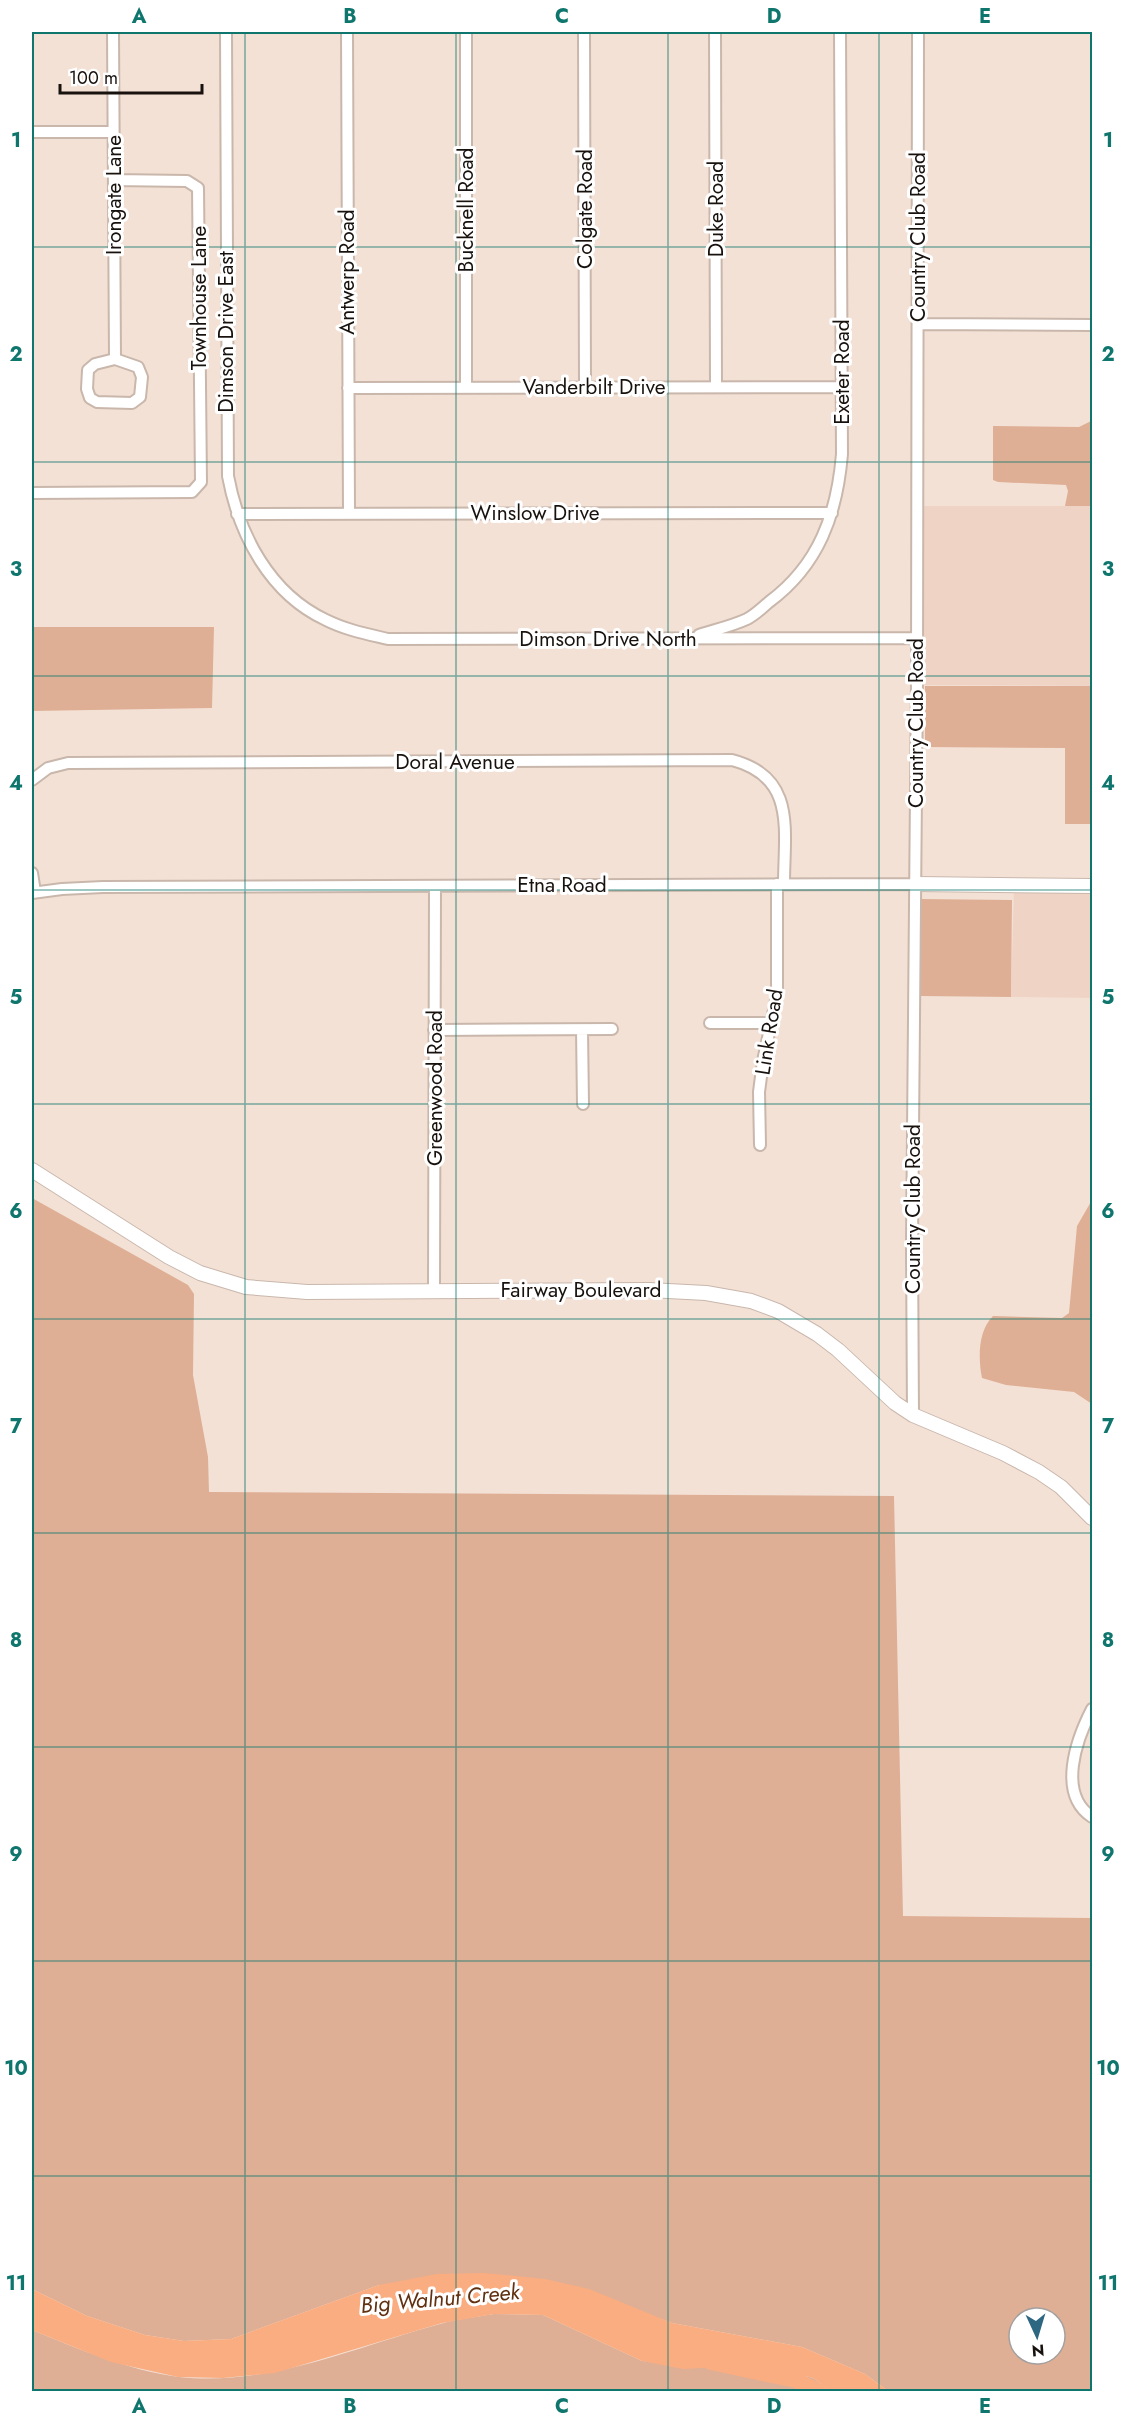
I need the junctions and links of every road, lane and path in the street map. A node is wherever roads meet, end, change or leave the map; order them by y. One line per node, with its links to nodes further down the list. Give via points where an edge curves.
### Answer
1 (113, 32): 10 (street, Irongate Lane)
2 (226, 32): 23 (street, Dimson Drive East, via 227,463)
3 (346, 32): 18 (street, Antwerp Road)
4 (465, 32): 19 (street, Bucknell Road)
5 (584, 32): 15 (street, Colgate Road)
6 (715, 32): 16 (street, Duke Road)
7 (840, 32): 17 (street, Exeter Road)
8 (918, 32): 12 (street, Country Club Road)
9 (32, 132): 10 (street)
10 (113, 132): 11 (street, Irongate Lane)
11 (114, 180): 14 (street, Irongate Lane); 20 (street, Townhouse Lane, via 187,181 198,188 201,482 192,492)
12 (918, 324): 13 (street); 26 (street, Country Club Road)
13 (1092, 325)
14 (115, 359): 14 (street, via 138,367 142,377 140,397 132,403 97,402 90,398 88,370)
15 (585, 387): 16 (street, Vanderbilt Drive); 19 (street, Vanderbilt Drive)
16 (716, 387): 17 (street, Vanderbilt Drive)
17 (841, 387): 22 (street, Exeter Road, via 842,454)
18 (348, 388): 19 (street, Vanderbilt Drive); 21 (street, Antwerp Road)
19 (466, 388)
20 (32, 493)
21 (349, 513): 22 (street, Winslow Drive); 23 (street, Winslow Drive)
22 (832, 513): 25 (street, Exeter Road, via 815,553 781,594 748,618)
23 (237, 514): 24 (street, Dimson Drive East, via 255,553 276,582)
24 (305, 608): 25 (street, Dimson Drive North, via 342,627 388,639)
25 (690, 638): 26 (street, Dimson Drive North)
26 (917, 638): 30 (street, Country Club Road)
27 (32, 780): 29 (street, Doral Avenue, via 48,768 69,763 732,760 758,769 776,789 784,815)
28 (32, 873): 33 (street)
29 (781, 884): 30 (street, Etna Road); 31 (street, Etna Road); 35 (street, Link Road)
30 (916, 884): 32 (street, Etna Road); 43 (street, Country Club Road)
31 (435, 886): 33 (street, Etna Road, via 103,887); 37 (street, Greenwood Road)
32 (1092, 886)
33 (33, 892)
34 (710, 1023): 35 (street)
35 (773, 1023): 40 (street, Link Road, via 759,1092)
36 (612, 1029): 38 (street)
37 (434, 1030): 38 (street); 42 (street, Greenwood Road)
38 (582, 1030): 39 (street)
39 (583, 1104)
40 (760, 1145)
41 (32, 1170): 42 (street, Fairway Boulevard, via 163,1254 228,1283 307,1292)
42 (434, 1290): 43 (street, Fairway Boulevard, via 649,1290 706,1293 751,1301 778,1311 817,1334 845,1355 894,1403)
43 (913, 1415): 44 (street, Fairway Boulevard, via 1030,1467 1061,1487)
44 (1092, 1518)
45 (1092, 1709): 46 (street, via 1076,1753 1073,1782 1076,1802)
46 (1092, 1817)

